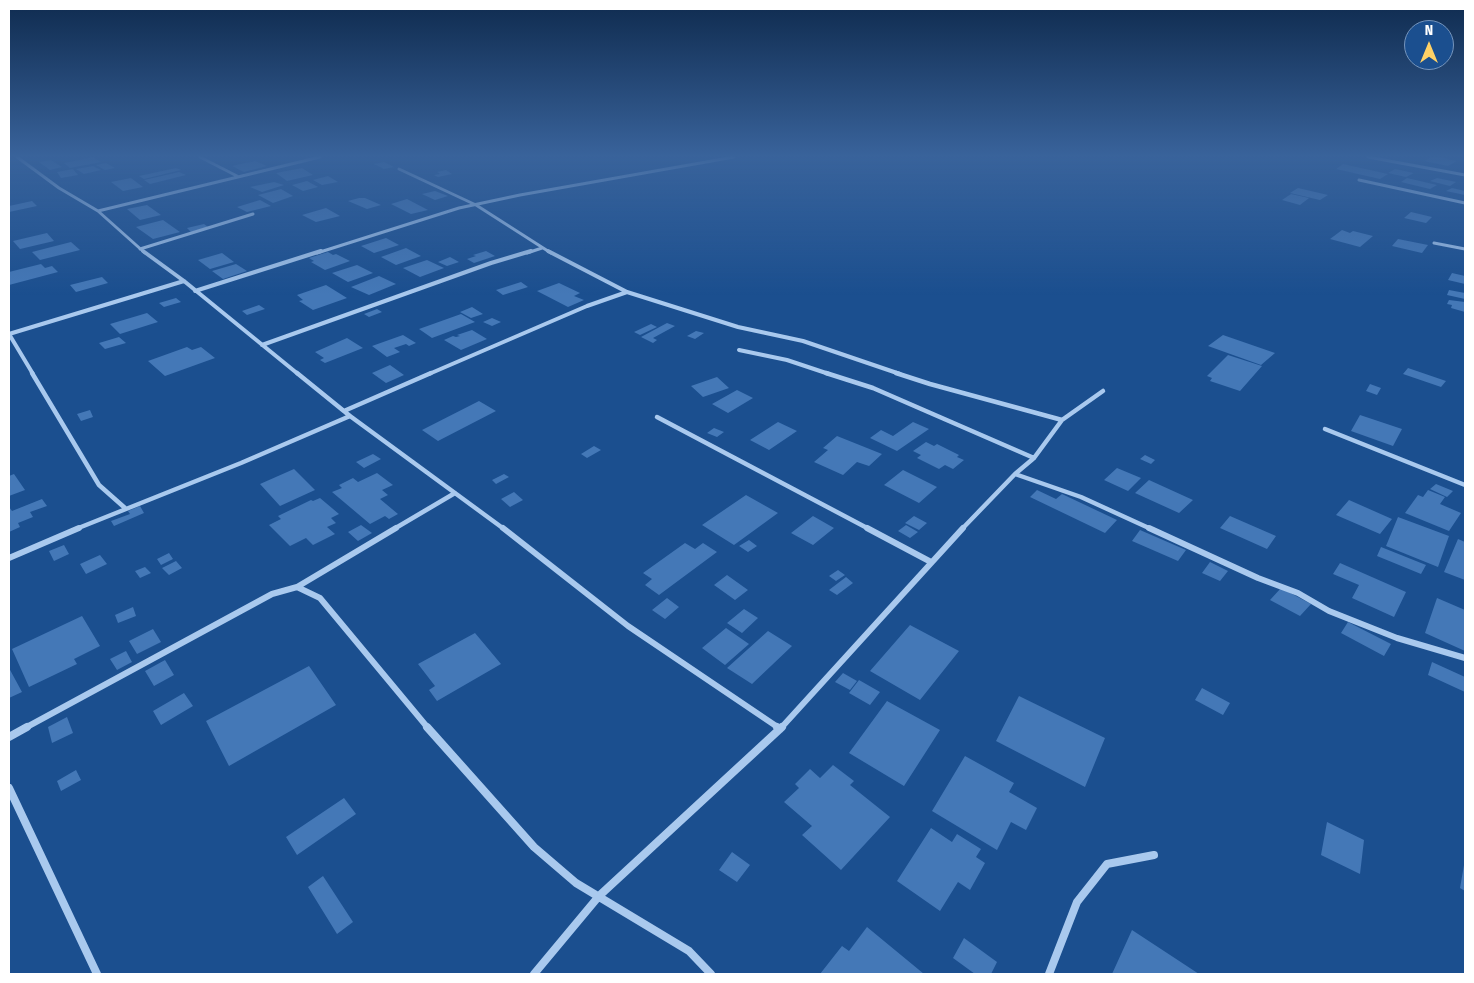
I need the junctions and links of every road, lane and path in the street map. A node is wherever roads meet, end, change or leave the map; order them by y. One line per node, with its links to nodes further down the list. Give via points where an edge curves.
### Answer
1 (83, 203): 6 (street)
2 (133, 203): 6 (street)
3 (471, 203): 5 (street)
4 (487, 203): 5 (street)
5 (476, 205): 9 (street); 13 (street)
6 (98, 212): 10 (street)
7 (253, 214): 10 (street)
8 (1434, 243): 11 (street)
9 (542, 248): 14 (street); 16 (street, via 491,263)
10 (140, 249): 12 (street)
11 (1465, 249)
12 (184, 281): 13 (street); 15 (street)
13 (195, 291): 16 (street)
14 (627, 292): 19 (street, via 587,306); 22 (street, via 738,328 803,341 930,384)
15 (9, 334): 28 (street, via 99,485)
16 (262, 345): 19 (street)
17 (739, 350): 24 (street, via 787,360 873,388)
18 (1103, 391): 22 (street)
19 (344, 411): 20 (street)
20 (350, 416): 27 (street); 28 (street)
21 (657, 417): 30 (street)
22 (1062, 420): 24 (street)
23 (1325, 429): 26 (street)
24 (1034, 458): 25 (street)
25 (1015, 474): 30 (street); 32 (street, via 1081,497 1298,593 1329,611 1397,638)
26 (1465, 485)
27 (455, 493): 31 (street); 33 (street, via 628,626)
28 (125, 508): 29 (street)
29 (9, 558)
30 (931, 562): 33 (street)
31 (297, 587): 34 (street, via 272,594); 37 (street, via 320,598 414,714 534,847 576,884)
32 (1465, 658)
33 (780, 729): 37 (street)
34 (9, 737)
35 (9, 788): 38 (street)
36 (1154, 855): 41 (street, via 1107,864 1077,902)
37 (599, 896): 39 (street); 40 (street, via 690,951)
38 (97, 974)
39 (534, 974)
40 (711, 974)
41 (1050, 974)

